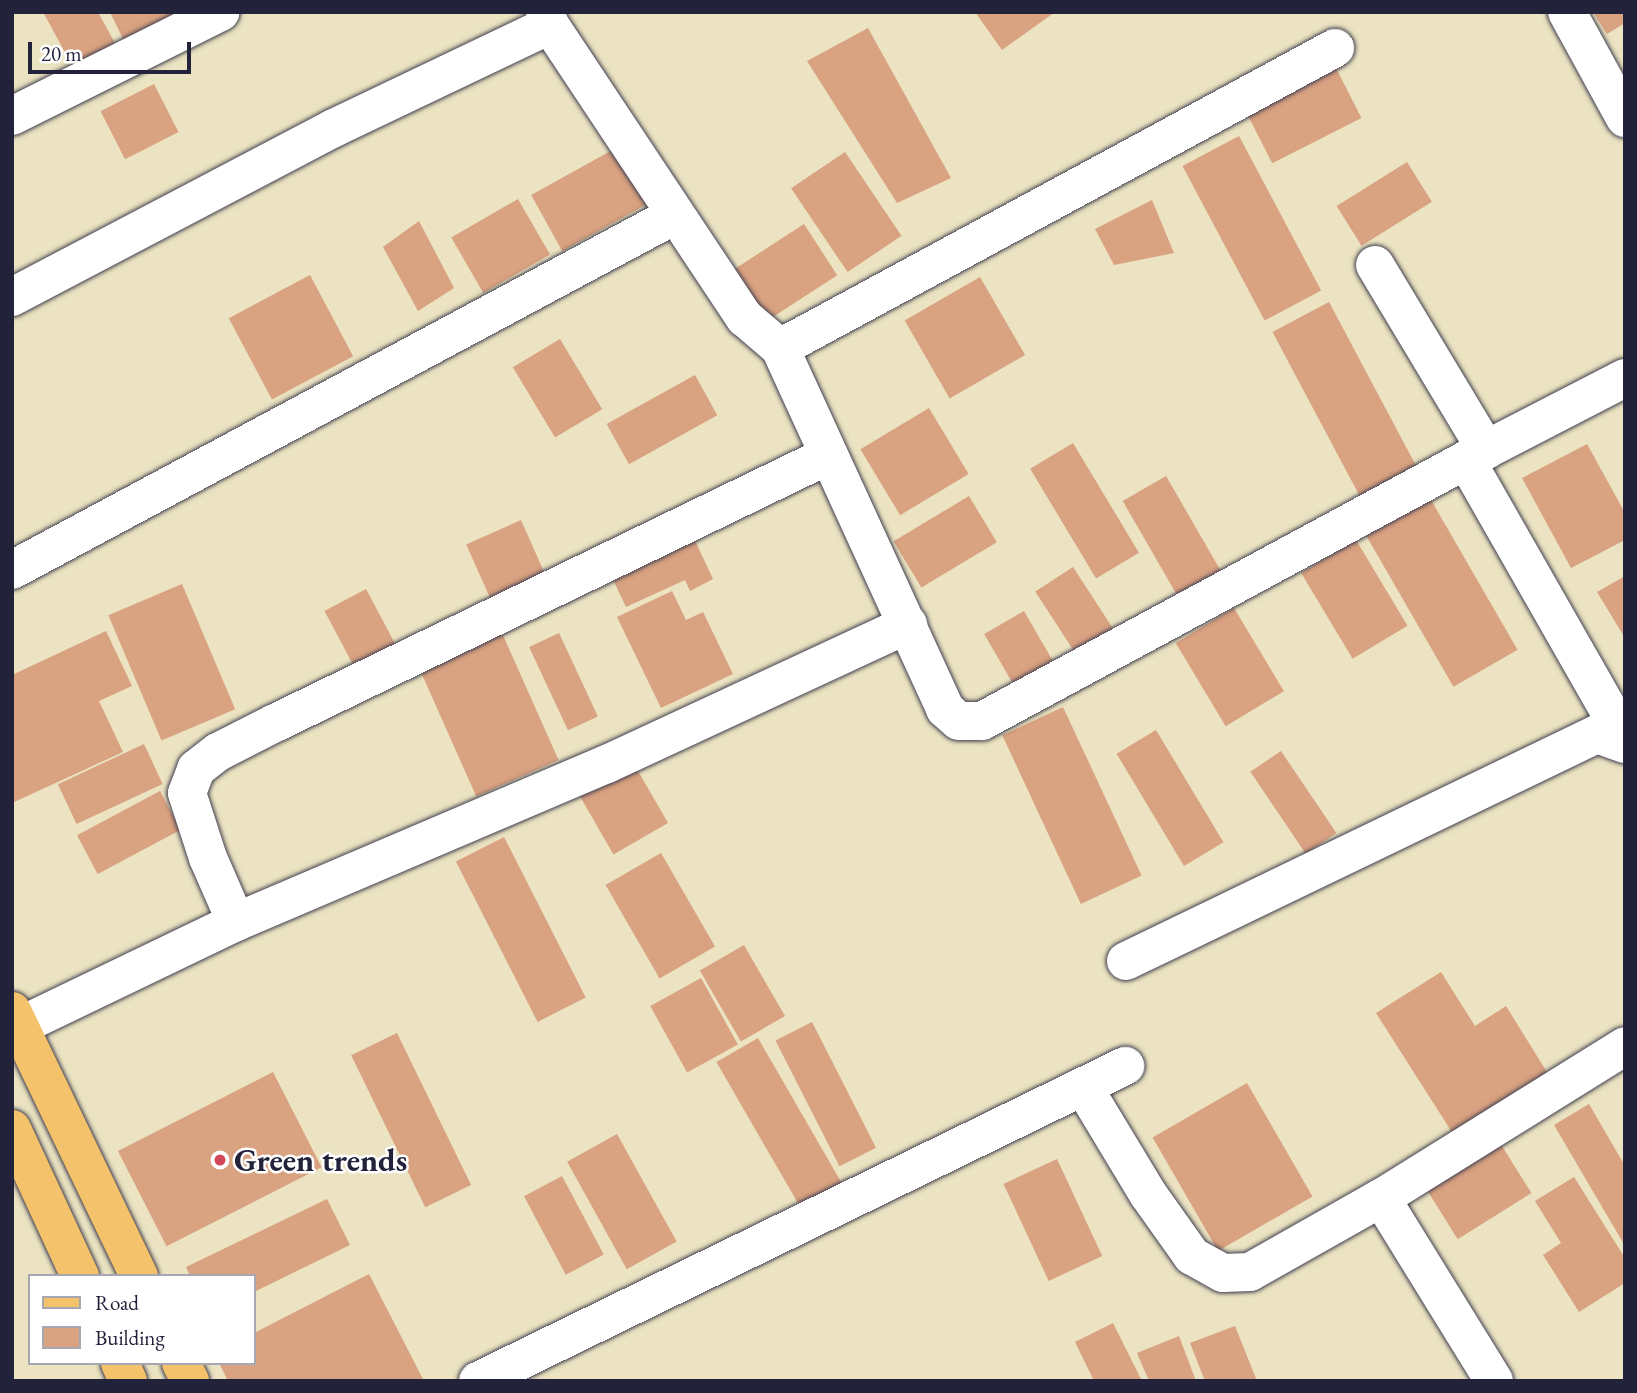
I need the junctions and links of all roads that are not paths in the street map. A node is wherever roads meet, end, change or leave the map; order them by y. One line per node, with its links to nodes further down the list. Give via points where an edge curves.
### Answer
1 (221, 12): 5 (street)
2 (1567, 12): 6 (street)
3 (548, 18): 7 (street); 9 (street)
4 (1335, 48): 10 (street)
5 (12, 116)
6 (1625, 118)
7 (675, 215): 10 (street, via 745,318); 14 (street)
8 (1375, 265): 13 (street)
9 (12, 297)
10 (780, 348): 12 (street)
11 (1625, 378): 13 (street)
12 (830, 455): 15 (street); 18 (street, via 275,723 218,752 196,769 187,793)
13 (1476, 455): 15 (street, via 982,721 959,722 945,709); 16 (street)
14 (12, 570)
15 (908, 624): 18 (street, via 607,764)
16 (1625, 739)
17 (1625, 744): 19 (street, via 1597,734)
18 (236, 922): 20 (street)
19 (1126, 961)
20 (16, 1019): 27 (main road)
21 (1625, 1046): 25 (street)
22 (1125, 1066): 23 (street)
23 (1084, 1088): 25 (street, via 1192,1256 1223,1273 1250,1272); 32 (street)
24 (12, 1129): 26 (main road)
25 (1381, 1198): 33 (street)
26 (79, 1274)
27 (138, 1274)
28 (121, 1365): 30 (main road)
29 (182, 1365): 31 (main road)
30 (128, 1381)
31 (190, 1381)
32 (478, 1381)
33 (1494, 1381)

